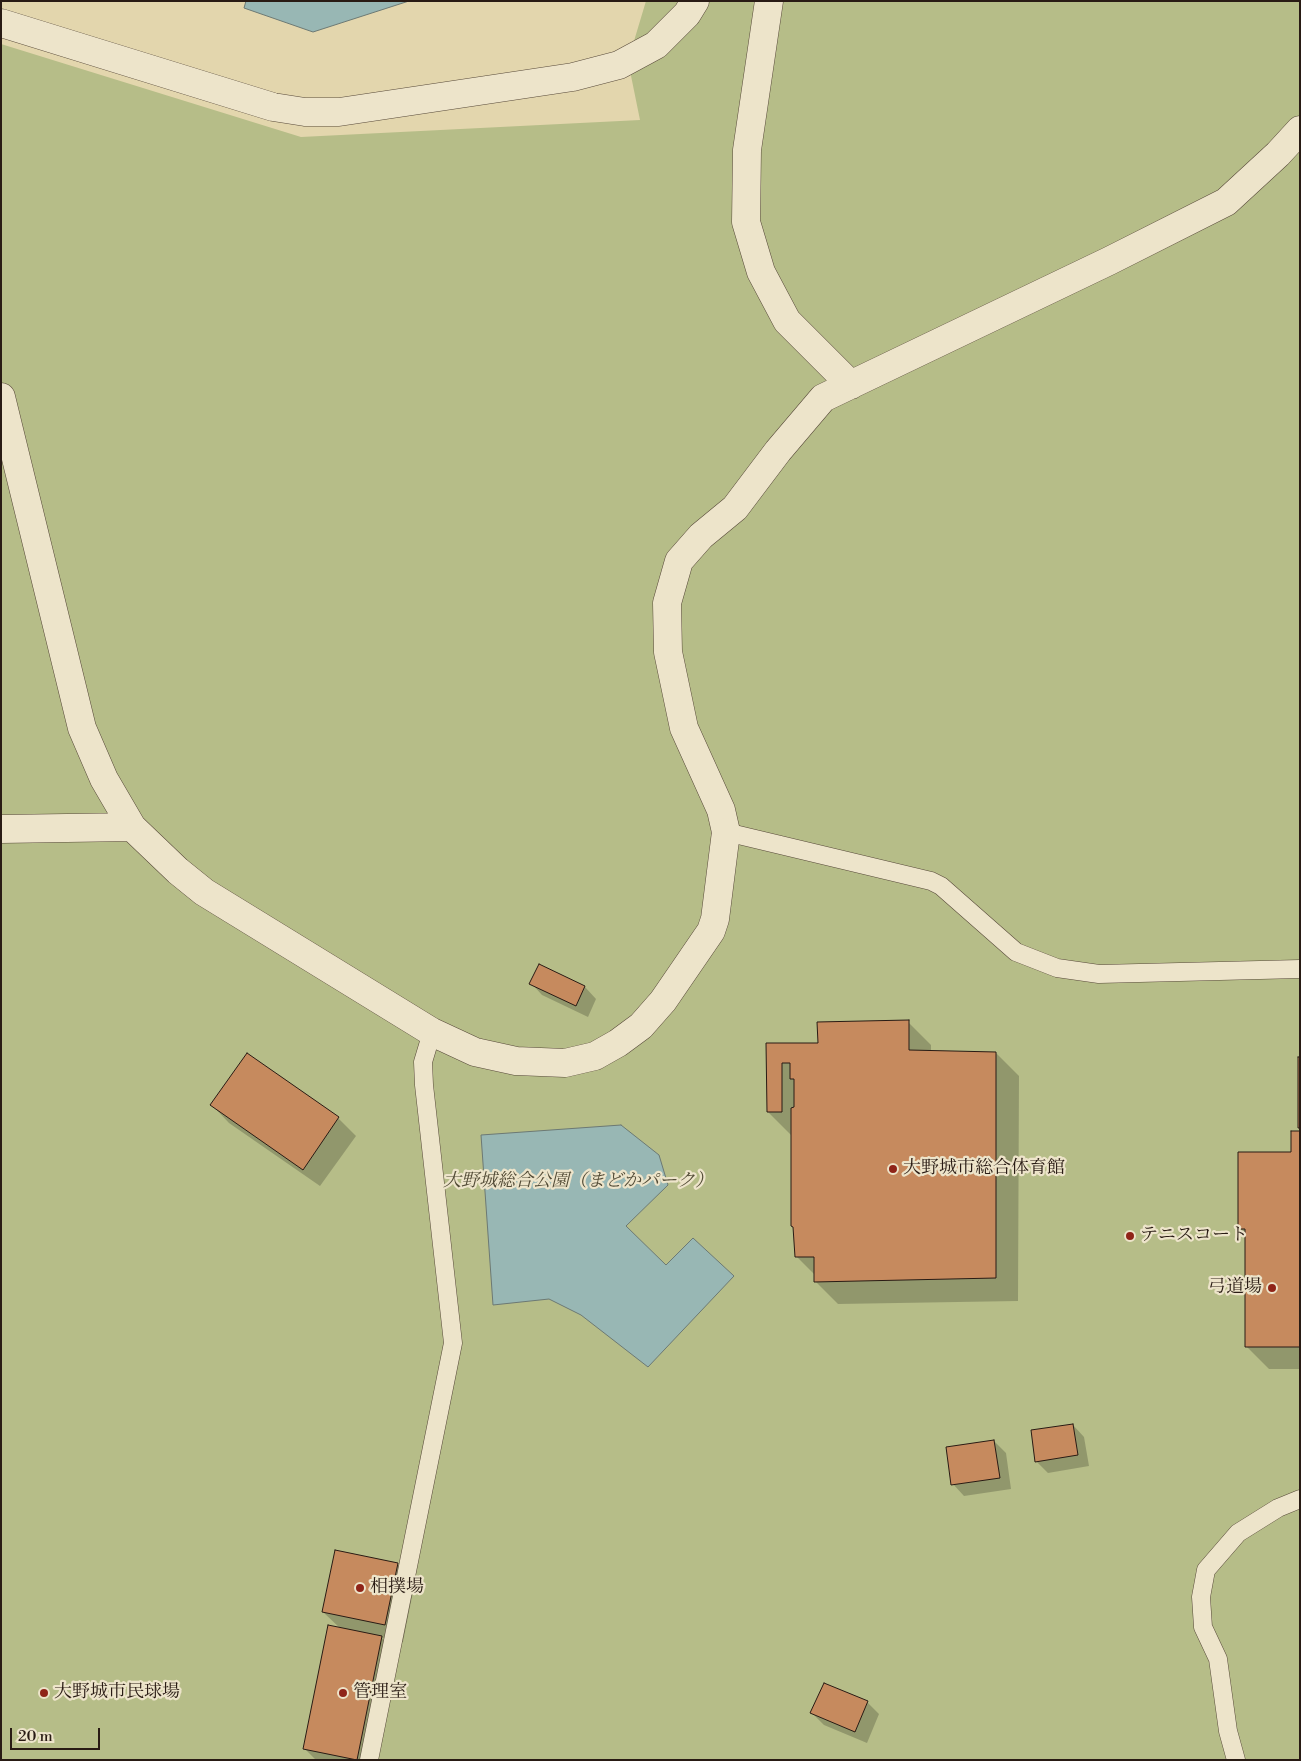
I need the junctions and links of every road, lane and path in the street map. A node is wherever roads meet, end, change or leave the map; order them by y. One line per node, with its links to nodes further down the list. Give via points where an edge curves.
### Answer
1 (695, 1): 3 (street, via 687,14 656,45 619,65 573,77 339,112 305,112 273,107)
2 (769, 1): 5 (street, via 747,150 746,222 760,272 787,322)
3 (1, 23)
4 (1300, 130): 5 (street, via 1226,202)
5 (851, 385): 9 (street, via 822,398 735,508 701,536 679,561 666,603 668,652 684,728 721,810)
6 (1, 397): 7 (street, via 82,728 104,779)
7 (132, 827): 8 (street); 11 (street, via 204,892)
8 (1, 829)
9 (726, 832): 10 (lane, via 931,881 941,886 1016,952 1057,968 1099,974); 11 (street, via 718,901 711,930 663,1000 641,1026 618,1043 595,1056 565,1063 516,1061 475,1052)
10 (1300, 969)
11 (432, 1032): 13 (lane, via 423,1062 424,1085 453,1343)
12 (1300, 1499): 14 (lane, via 1278,1508 1238,1533 1206,1570 1202,1597 1203,1628 1218,1659 1228,1731)
13 (369, 1760)
14 (1236, 1760)

